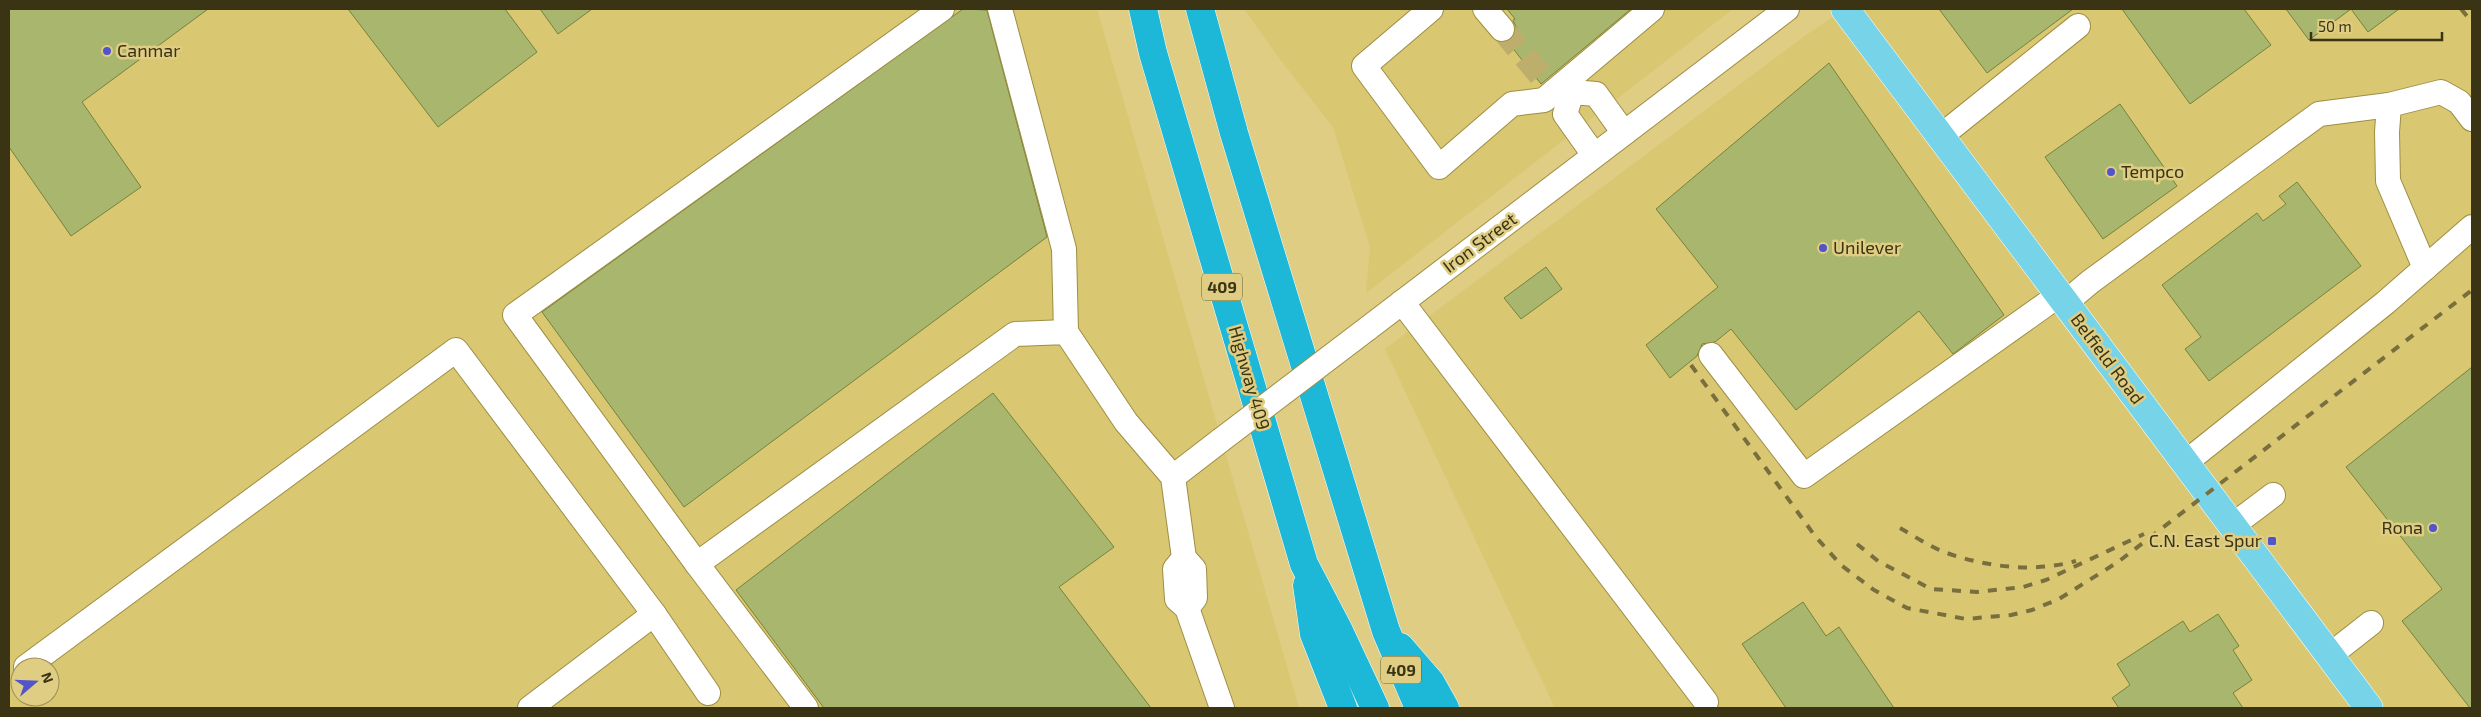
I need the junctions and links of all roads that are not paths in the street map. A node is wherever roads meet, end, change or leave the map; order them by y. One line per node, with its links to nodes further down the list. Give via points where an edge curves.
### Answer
1 (942, 9): 28 (street, via 515,315)
2 (1000, 9): 22 (street, via 1064,249)
3 (1143, 9): 29 (highway, Highway 409 / 409, via 1156,63)
4 (1200, 9): 32 (highway, 409, via 1234,133)
5 (1431, 9): 12 (street, via 1364,66 1439,167 1512,104 1544,100)
6 (1485, 9): 11 (street)
7 (1652, 9): 12 (street)
8 (1787, 9): 15 (street, Iron Street)
9 (1845, 9): 16 (main road, Belfield Road)
10 (2078, 26): 16 (street)
11 (1502, 29)
12 (1559, 86): 15 (street, via 1596,94); 17 (street, via 1565,114)
13 (2389, 105): 14 (street, via 2441,92 2459,102); 19 (street, via 2388,181); 20 (street, via 2319,114 2090,282)
14 (2472, 118)
15 (1624, 133): 17 (street, Iron Street)
16 (1941, 136): 20 (main road, Belfield Road)
17 (1594, 156): 21 (street, Iron Street)
18 (2472, 228): 19 (street)
19 (2425, 268): 24 (street)
20 (2062, 299): 23 (street, via 1804,476); 24 (main road, Belfield Road)
21 (1402, 302): 25 (street, Iron Street, bridge); 36 (street)
22 (1066, 332): 25 (street, via 1126,422); 28 (street, via 1015,334)
23 (1711, 355)
24 (2185, 463): 27 (main road, Belfield Road)
25 (1173, 477): 39 (street, via 1184,558 1175,569 1177,599 1188,608)
26 (2273, 495): 27 (street)
27 (2232, 526): 33 (main road, Belfield Road)
28 (697, 564): 38 (street)
29 (1304, 564): 40 (highway, via 1314,634); 41 (highway, Highway 409 / 409)
30 (654, 614): 34 (street, via 456,350); 35 (street); 37 (street)
31 (2371, 623): 33 (street)
32 (1386, 631): 42 (highway, 409); 43 (highway, via 1431,682)
33 (2329, 656): 44 (main road, Belfield Road)
34 (40, 657)
35 (708, 693)
36 (1706, 702)
37 (530, 708)
38 (806, 708)
39 (1222, 708)
40 (1343, 708)
41 (1375, 708)
42 (1419, 708)
43 (1445, 708)
44 (2369, 708)

